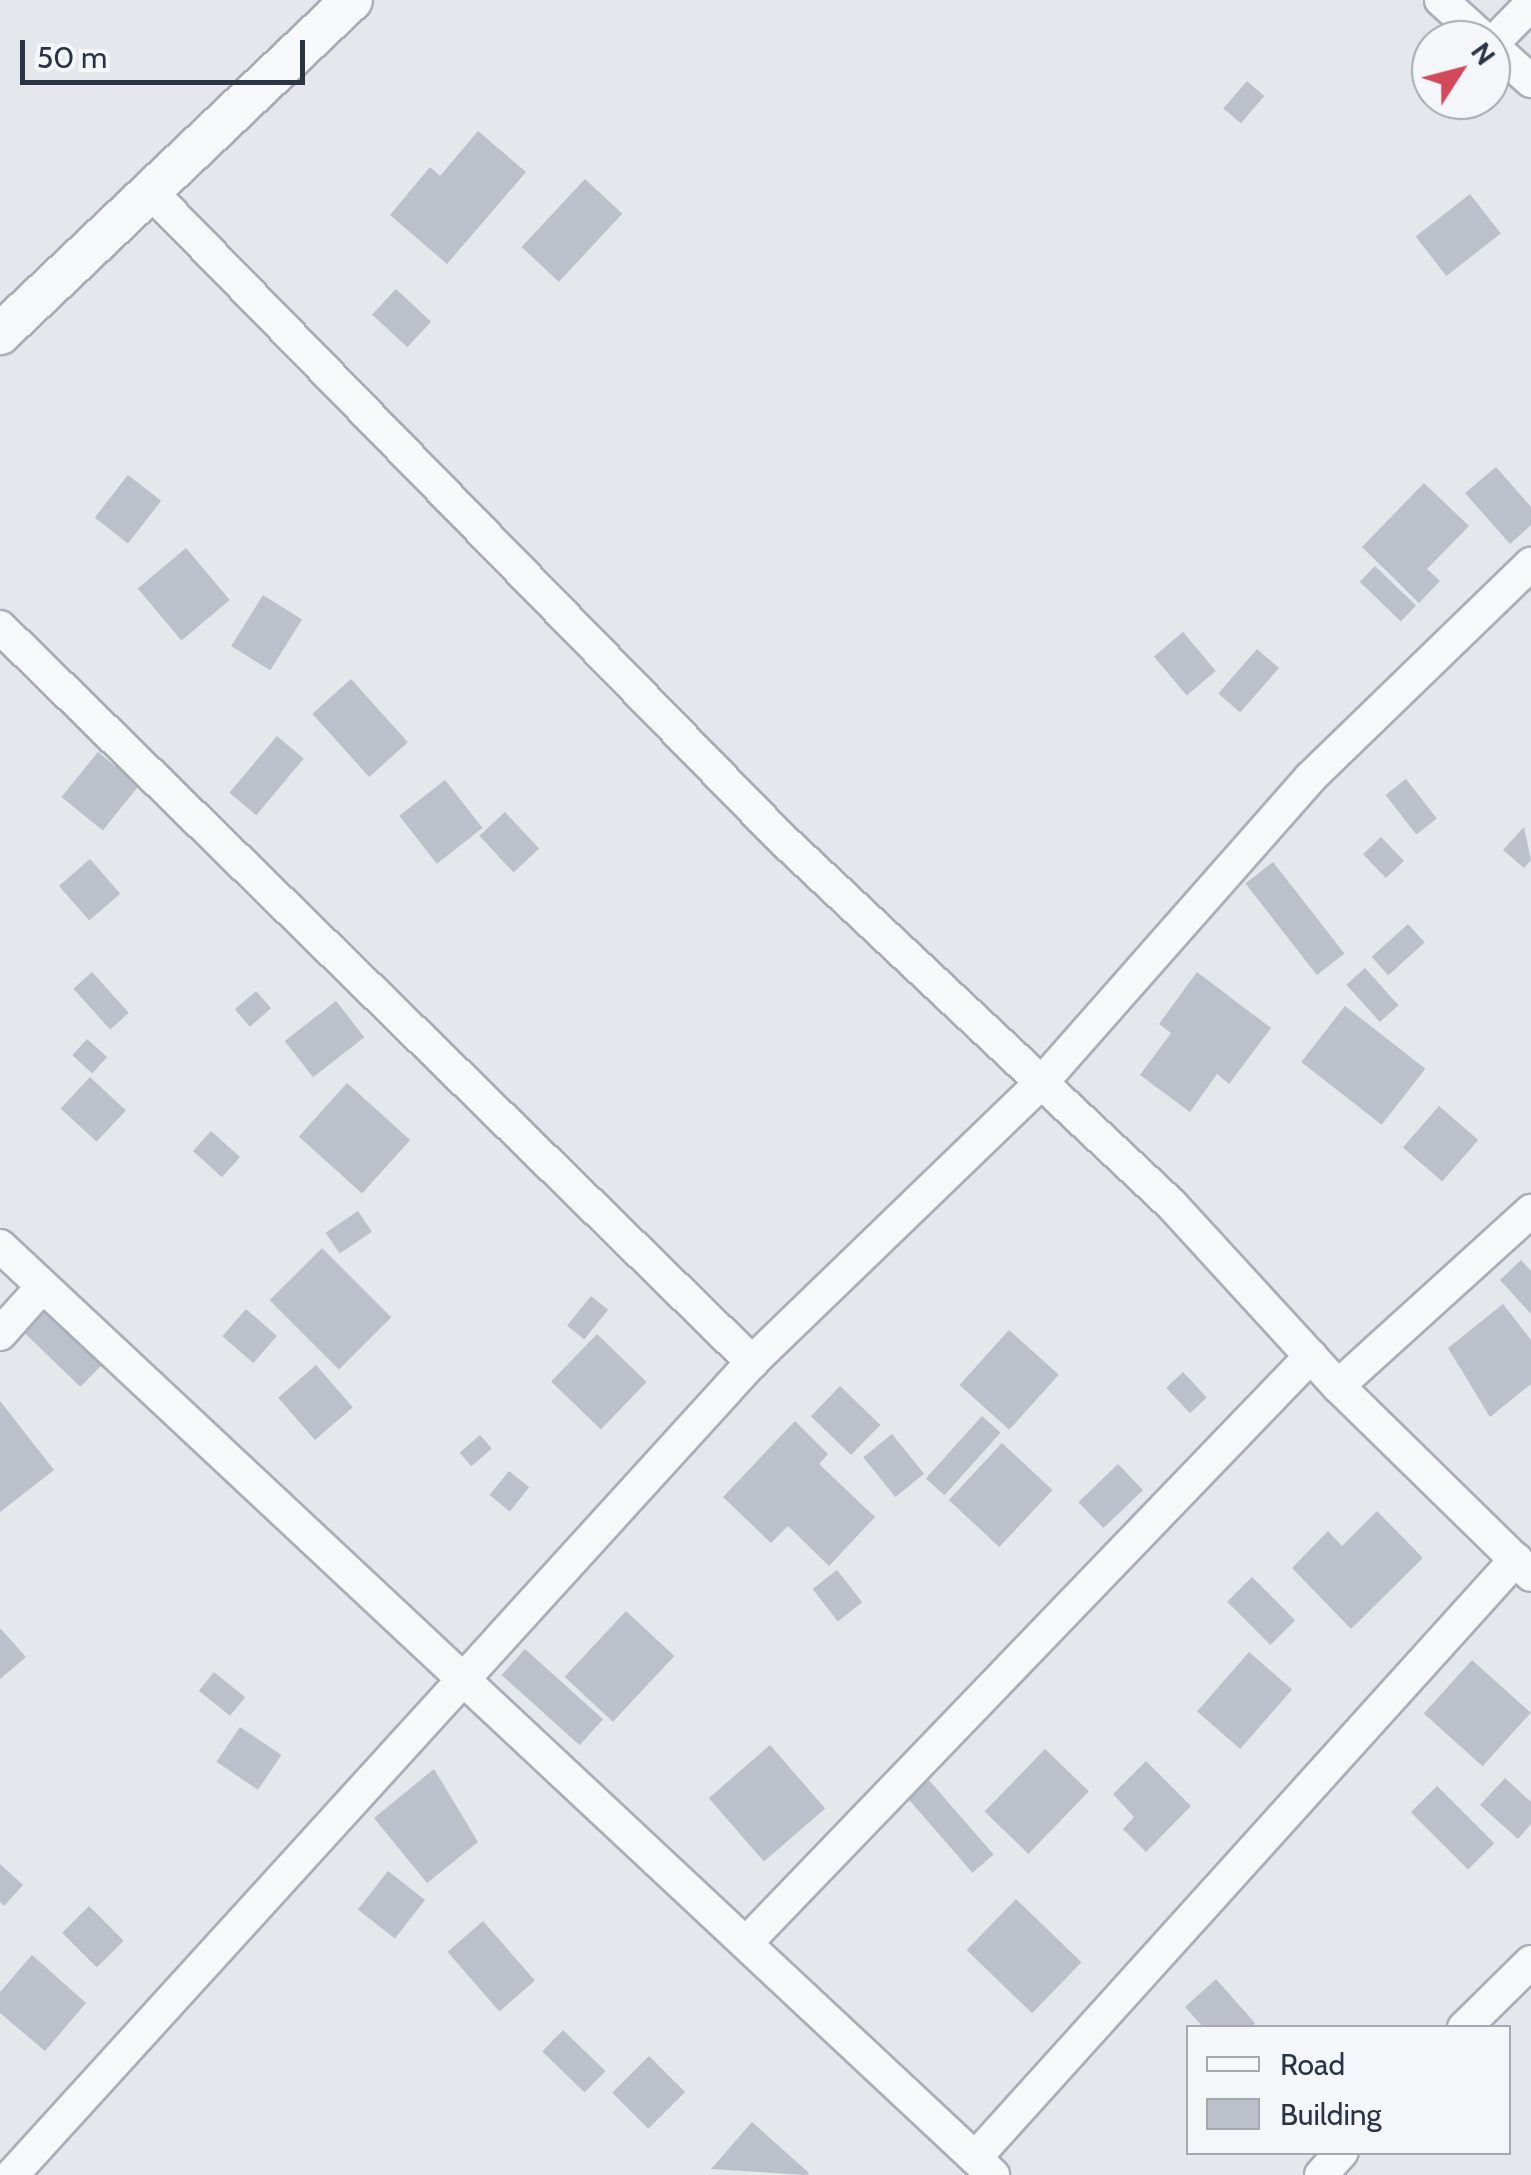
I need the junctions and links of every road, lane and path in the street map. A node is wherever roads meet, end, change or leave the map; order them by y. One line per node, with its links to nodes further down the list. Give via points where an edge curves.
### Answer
1 (352, 0): 8 (street)
2 (1441, 0): 4 (street)
3 (1531, 4): 5 (street)
4 (1463, 20)
5 (1511, 23)
6 (1511, 63): 7 (street)
7 (1531, 81)
8 (150, 192): 9 (street); 12 (street, via 782,839)
9 (0, 334)
10 (1531, 564): 12 (street, via 1310,778)
11 (0, 628): 18 (street)
12 (1044, 1080): 17 (street); 18 (street)
13 (1531, 1211): 19 (street)
14 (0, 1246): 15 (street)
15 (43, 1286): 16 (street); 21 (street)
16 (0, 1334)
17 (1310, 1356): 19 (street); 22 (street)
18 (752, 1362): 21 (street)
19 (1338, 1386): 20 (street)
20 (1523, 1567): 26 (street)
21 (462, 1678): 22 (street); 27 (street)
22 (748, 1941): 26 (street)
23 (1531, 1962): 24 (street)
24 (1467, 2025)
25 (1339, 2155): 28 (street)
26 (984, 2166)
27 (12, 2175)
28 (1321, 2175)

